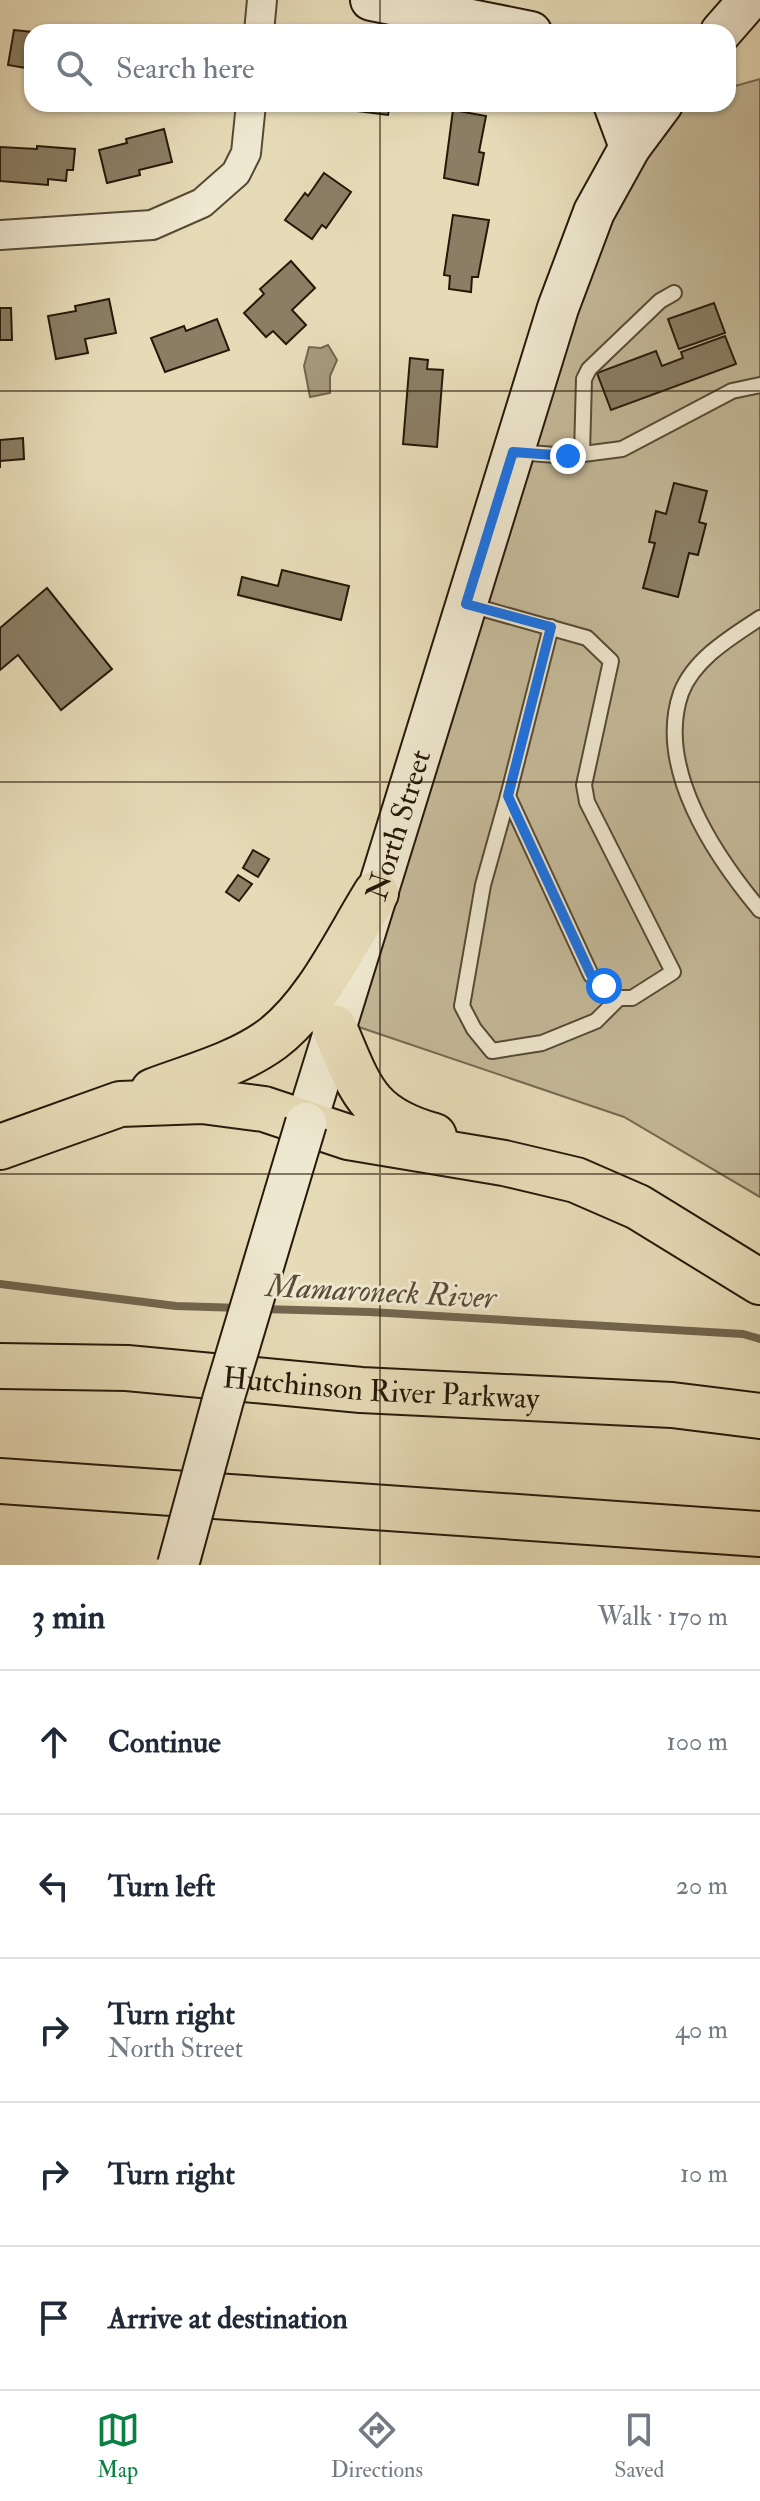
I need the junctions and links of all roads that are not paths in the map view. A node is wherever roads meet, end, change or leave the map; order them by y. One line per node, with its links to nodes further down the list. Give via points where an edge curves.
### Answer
1 (262, 0): 4 (street)
2 (371, 0): 5 (main road)
3 (749, 0): 6 (main road)
4 (260, 24)
5 (491, 24)
6 (728, 24)
7 (250, 112): 11 (street, via 246,153 236,173 202,203 152,225)
8 (617, 112): 10 (main road)
9 (656, 112): 10 (main road, North Street)
10 (630, 147): 14 (main road, North Street, via 594,212)
11 (0, 235)
12 (674, 293): 15 (lane, via 589,369 584,379)
13 (760, 385): 15 (lane, via 732,391 622,449)
14 (513, 452): 15 (lane); 16 (main road, North Street)
15 (582, 454)
16 (466, 604): 18 (lane); 20 (main road, North Street)
17 (760, 618): 21 (lane, via 698,666 681,693 674,736 688,801 732,876)
18 (551, 627): 19 (lane); 22 (lane, via 587,638 611,661 584,785 587,802 673,972 632,998)
19 (508, 796): 22 (lane, via 591,975); 22 (lane, via 463,986 462,1006 474,1029 492,1051 542,1043 596,1021)
20 (376, 893): 23 (main road, North Street); 24 (highway, via 310,999 271,1040)
21 (760, 910)
22 (619, 998)
23 (334, 1027): 25 (main road, North Street); 27 (highway, via 359,1085 384,1115)
24 (120, 1104): 25 (highway, via 222,1103); 26 (highway)
25 (306, 1123): 27 (highway, via 348,1137); 33 (main road, North Street, bridge)
26 (0, 1147)
27 (504, 1163): 28 (highway, via 605,1191)
28 (760, 1282)
29 (0, 1366): 30 (highway, Hutchinson River Parkway, via 127,1368 361,1390 672,1405)
30 (760, 1416)
31 (0, 1481): 32 (highway)
32 (760, 1534)
33 (178, 1565)

